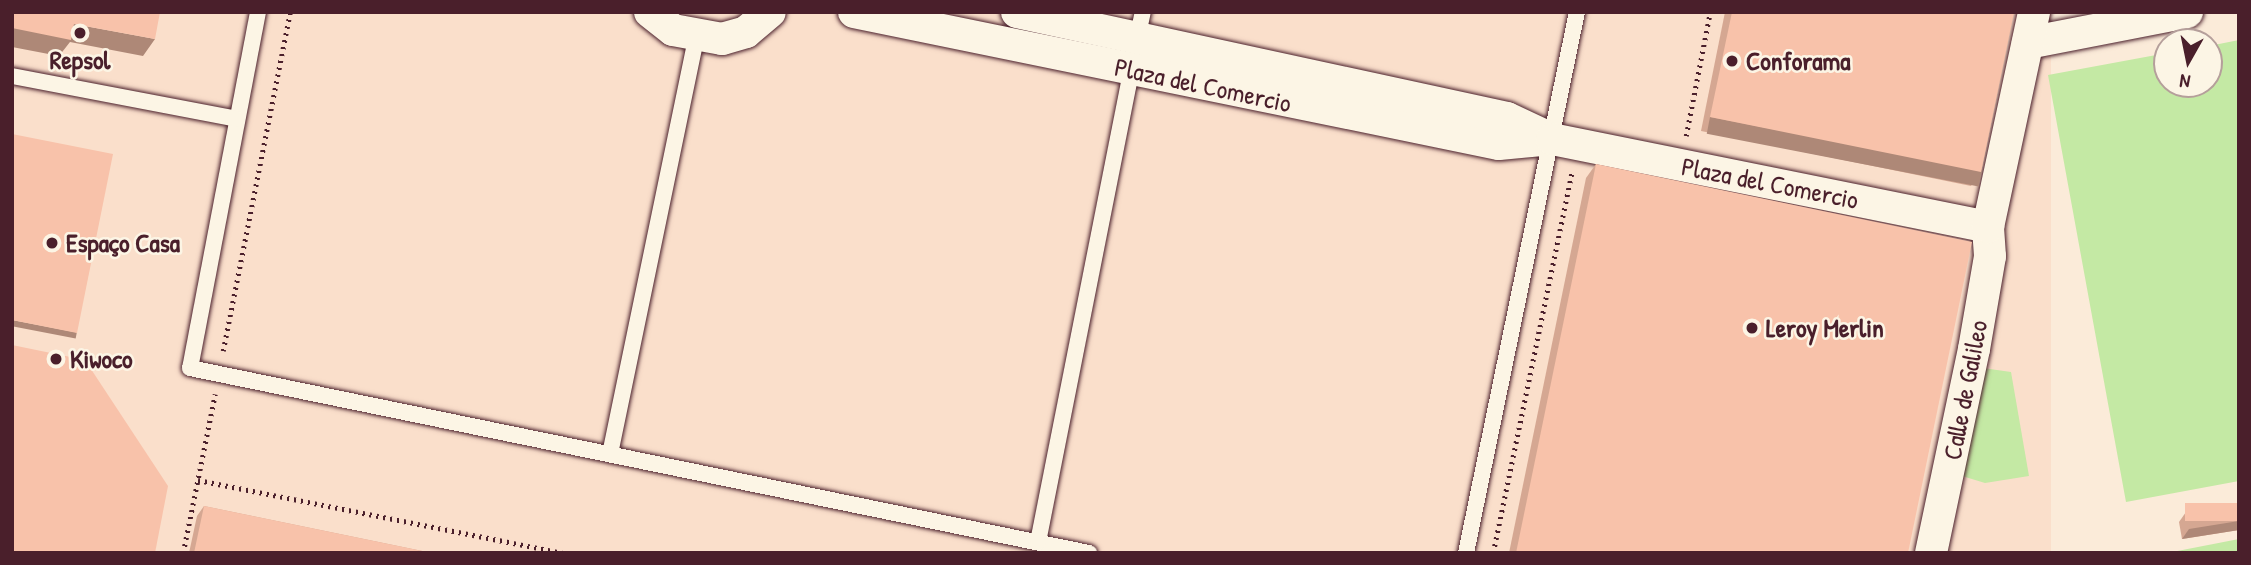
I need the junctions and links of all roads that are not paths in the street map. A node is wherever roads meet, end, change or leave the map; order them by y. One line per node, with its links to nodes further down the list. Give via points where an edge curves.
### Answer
1 (258, 12): 14 (lane)
2 (650, 12): 10 (street)
3 (770, 12): 10 (street, via 746,32)
4 (854, 12): 12 (street, Plaza del Comercio)
5 (1017, 12): 9 (street, Plaza del Comercio)
6 (1577, 12): 15 (lane)
7 (2034, 12): 11 (street, Calle de Galileo)
8 (2187, 12): 11 (street)
9 (1140, 25): 12 (lane); 15 (street, Plaza del Comercio, via 1525,123)
10 (696, 39): 17 (lane)
11 (2028, 43): 16 (street, Calle de Galileo)
12 (1132, 72): 15 (street, Plaza del Comercio, via 1499,144); 18 (lane)
13 (12, 76): 14 (lane)
14 (237, 119): 17 (lane, via 190,368)
15 (1552, 139): 16 (street, Plaza del Comercio); 20 (lane)
16 (1988, 227): 21 (street, Calle de Galileo, via 1967,257); 22 (street, Calle de Galileo, via 1990,256 1974,349)
17 (610, 454): 18 (lane)
18 (1038, 542): 19 (lane)
19 (1089, 553)
20 (1466, 553)
21 (1906, 553)
22 (1931, 553)

